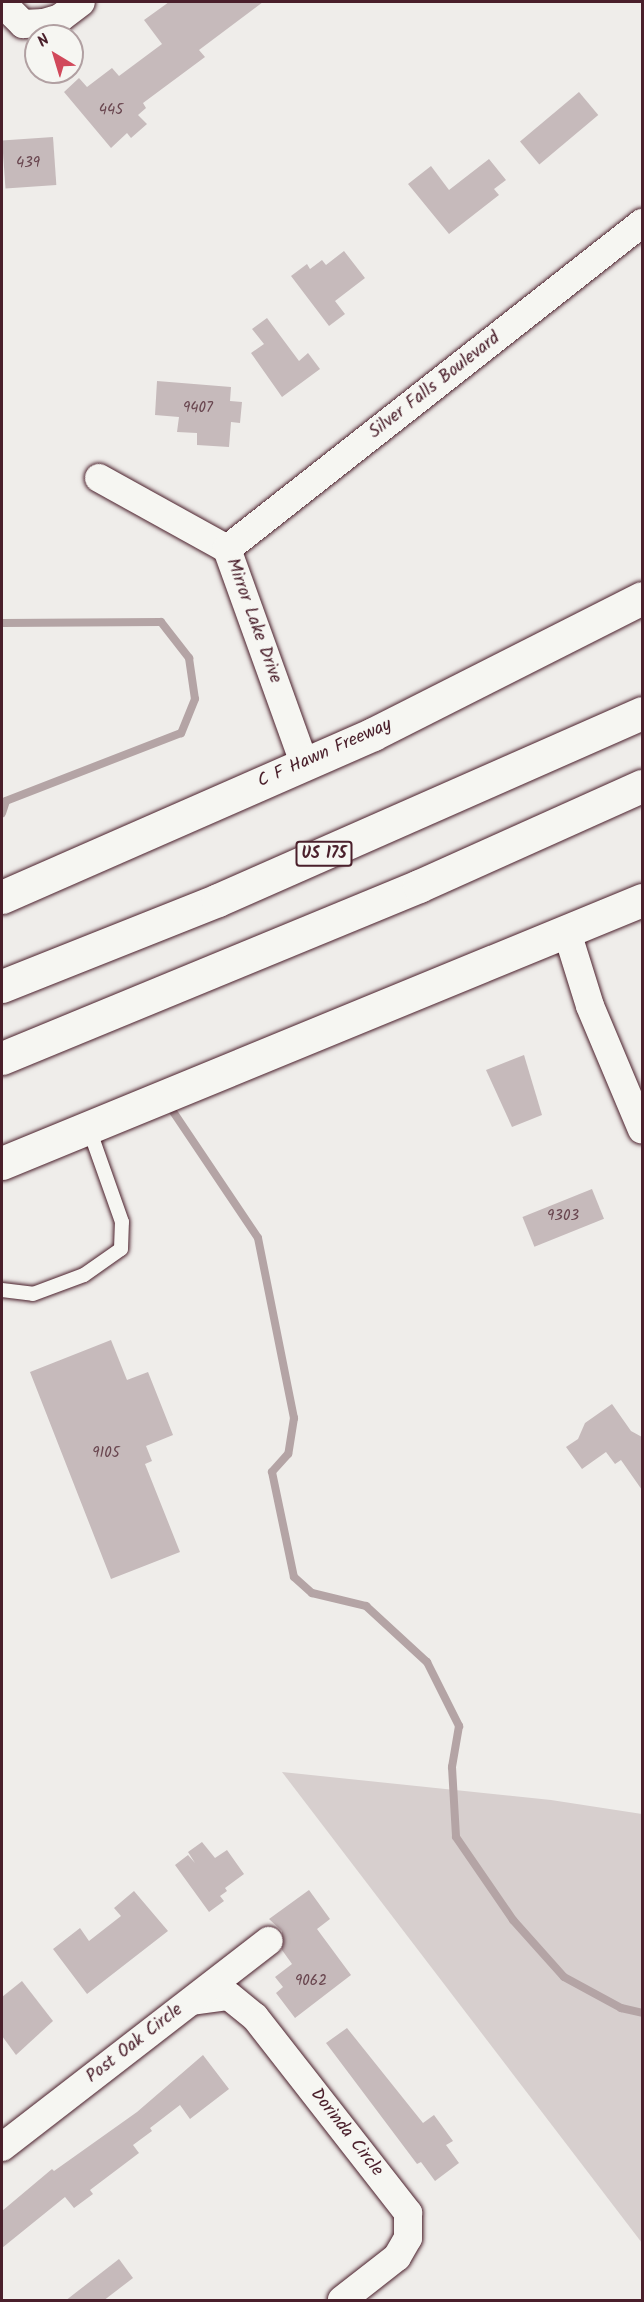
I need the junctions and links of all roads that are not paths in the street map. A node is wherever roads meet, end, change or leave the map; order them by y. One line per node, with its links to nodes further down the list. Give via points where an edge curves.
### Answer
1 (81, 2): 2 (street, via 60,18 22,24)
2 (2, 3)
3 (642, 223): 5 (street, Silver Falls Boulevard)
4 (99, 478): 5 (street, Mirror Lake Drive)
5 (226, 549): 8 (street, Mirror Lake Drive)
6 (642, 598): 8 (main road, C F Hawn Freeway, via 373,734)
7 (642, 713): 13 (main road, US 175, via 229,895)
8 (304, 763): 10 (main road, C F Hawn Freeway)
9 (642, 786): 14 (main road, via 408,891)
10 (2, 897)
11 (642, 900): 12 (main road)
12 (567, 932): 15 (main road); 16 (street, via 590,1006)
13 (2, 986)
14 (2, 1058)
15 (89, 1128): 17 (main road); 18 (lane, via 122,1222 121,1249 84,1275 33,1294)
16 (642, 1130)
17 (2, 1163)
18 (2, 1290)
19 (269, 1941): 20 (street, Post Oak Circle)
20 (192, 2001): 21 (street, Post Oak Circle); 22 (street, Dorinda Circle, via 229,1996 255,2017 408,2213 408,2238 397,2257)
21 (2, 2147)
22 (342, 2301)

